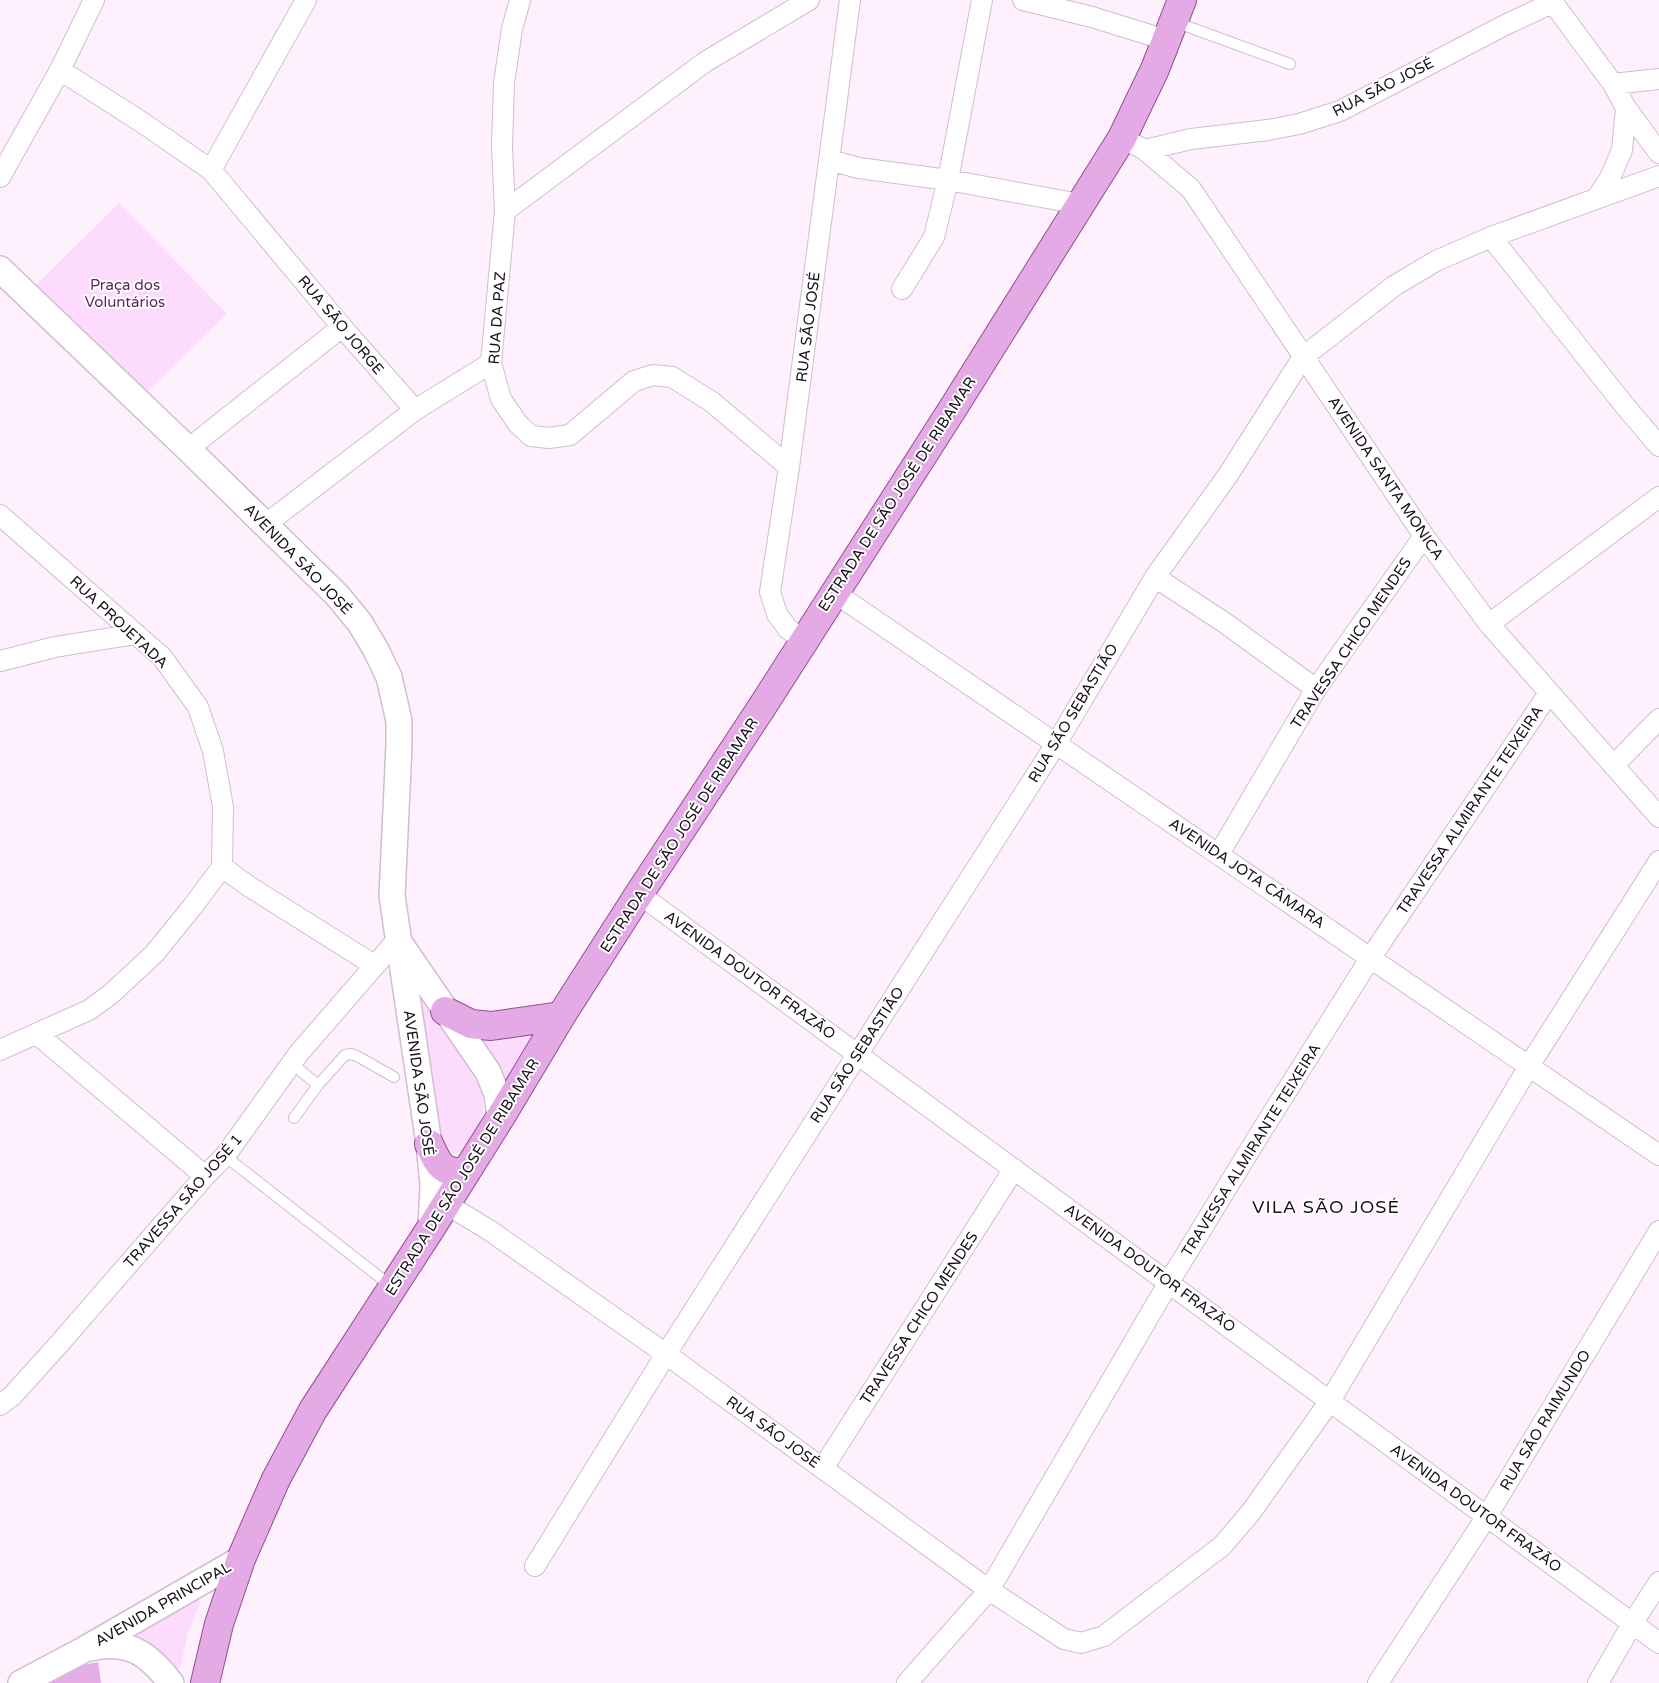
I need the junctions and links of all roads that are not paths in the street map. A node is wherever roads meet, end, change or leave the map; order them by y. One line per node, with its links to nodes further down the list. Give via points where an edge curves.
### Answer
1 (94, 0): 11 (street)
2 (306, 0): 18 (street)
3 (520, 0): 24 (street, RUA DA PAZ, via 504,83)
4 (809, 0): 24 (street, via 705,62)
5 (850, 0): 17 (street, RUA SÃO JOSÉ)
6 (982, 0): 21 (street)
7 (1028, 1): 9 (street, via 1092,17)
8 (1552, 1): 13 (street, RUA SÃO JOSÉ); 15 (street, RUA SÃO JOSÉ, via 1340,111 1268,130)
9 (1174, 21): 10 (lane); 15 (main road, ESTRADA DE SÃO JOSÉ DE RIBAMAR, via 1155,69)
10 (1290, 64)
11 (60, 70): 18 (street, RUA SÃO JORGE); 20 (street)
12 (1659, 79): 13 (street)
13 (1613, 84): 14 (street, RUA SÃO JOSÉ)
14 (1626, 108): 16 (street, RUA SÃO JOSÉ); 22 (street, via 1622,150)
15 (1133, 144): 23 (main road, ESTRADA DE SÃO JOSÉ DE RIBAMAR); 29 (street, AVENIDA SANTA MONICA, via 1191,189)
16 (1659, 153)
17 (829, 160): 21 (street, via 859,168); 34 (street, RUA SÃO JOSÉ)
18 (211, 170): 28 (street, RUA SÃO JORGE)
19 (1659, 176): 22 (street, RUA SÃO SEBASTIÃO)
20 (0, 177)
21 (948, 180): 23 (street); 27 (street, via 934,236)
22 (1596, 200): 25 (street, RUA SÃO SEBASTIÃO)
23 (1080, 204): 40 (main road, ESTRADA DE SÃO JOSÉ DE RIBAMAR)
24 (505, 211): 30 (street, RUA DA PAZ)
25 (1491, 237): 29 (street, RUA SÃO SEBASTIÃO, via 1436,261 1394,286); 32 (street)
26 (0, 270): 33 (street, AVENIDA SÃO JOSÉ)
27 (902, 289)
28 (342, 327): 31 (street, RUA SÃO JORGE); 33 (street)
29 (1303, 356): 38 (street, AVENIDA SANTA MONICA); 39 (street, RUA SÃO SEBASTIÃO, via 1228,476)
30 (491, 363): 31 (street); 34 (street, RUA DA PAZ, via 501,399 518,424 531,436 570,435 634,381 653,375 672,377 712,402)
31 (415, 410): 37 (street)
32 (1659, 446)
33 (188, 449): 37 (street, AVENIDA SÃO JOSÉ)
34 (789, 467): 43 (street, RUA SÃO JOSÉ, via 770,592 777,614)
35 (1659, 497): 41 (street)
36 (0, 515): 42 (street, RUA PROJETADA)
37 (266, 524): 55 (street, AVENIDA SÃO JOSÉ, via 337,595 360,623 389,677 398,721 399,745 391,878)
38 (1424, 536): 41 (street, AVENIDA SANTA MONICA); 45 (street, TRAVESSA CHICO MENDES)
39 (1155, 577): 45 (street, via 1226,622); 48 (street, RUA SÃO SEBASTIÃO)
40 (835, 593): 43 (main road, ESTRADA DE SÃO JOSÉ DE RIBAMAR); 48 (street, AVENIDA JOTA CÂMARA)
41 (1489, 624): 46 (street, AVENIDA SANTA MONICA)
42 (136, 634): 44 (street, via 55,647); 53 (street, RUA PROJETADA, via 162,657 198,707 213,751 223,807)
43 (804, 640): 54 (main road, ESTRADA DE SÃO JOSÉ DE RIBAMAR)
44 (0, 661)
45 (1316, 689): 51 (street, TRAVESSA CHICO MENDES)
46 (1549, 693): 49 (street, AVENIDA SANTA MONICA); 56 (street, TRAVESSA ALMIRANTE TEIXEIRA)
47 (1659, 719): 49 (street)
48 (1056, 744): 51 (street, AVENIDA JOTA CÂMARA); 62 (street, RUA SÃO SEBASTIÃO)
49 (1614, 765): 50 (street, AVENIDA SANTA MONICA)
50 (1659, 817)
51 (1219, 854): 56 (street, AVENIDA JOTA CÂMARA)
52 (1659, 861): 64 (street)
53 (222, 867): 57 (street); 60 (street, via 154,954 123,984 89,1010)
54 (639, 894): 59 (main road, ESTRADA DE SÃO JOSÉ DE RIBAMAR); 62 (street, AVENIDA DOUTOR FRAZÃO)
55 (397, 940): 57 (street, TRAVESSA SÃO JOSÉ 1); 58 (street, AVENIDA SÃO JOSÉ); 69 (street, AVENIDA SÃO JOSÉ)
56 (1370, 957): 64 (street, AVENIDA JOTA CÂMARA); 78 (street, TRAVESSA ALMIRANTE TEIXEIRA)
57 (374, 965): 63 (street, TRAVESSA SÃO JOSÉ 1)
58 (445, 1011): 59 (main road, via 471,1024 490,1026); 68 (street, AVENIDA SÃO JOSÉ, via 493,1082 500,1104)
59 (561, 1016): 68 (main road, ESTRADA DE SÃO JOSÉ DE RIBAMAR)
60 (36, 1034): 61 (street); 74 (street)
61 (0, 1050)
62 (858, 1054): 72 (street, AVENIDA DOUTOR FRAZÃO); 80 (street, RUA SÃO SEBASTIÃO)
63 (291, 1063): 66 (lane); 71 (street, TRAVESSA SÃO JOSÉ 1)
64 (1529, 1066): 70 (street, AVENIDA JOTA CÂMARA); 81 (street)
65 (394, 1076): 66 (lane, via 350,1054)
66 (318, 1085): 67 (lane)
67 (294, 1118)
68 (500, 1118): 73 (main road, ESTRADA DE SÃO JOSÉ DE RIBAMAR)
69 (429, 1144): 73 (main road, via 442,1167 449,1172); 76 (street, AVENIDA SÃO JOSÉ, via 433,1185)
70 (1659, 1155)
71 (225, 1156): 74 (street, TRAVESSA SÃO JOSÉ 1); 79 (lane)
72 (1014, 1168): 78 (street, AVENIDA DOUTOR FRAZÃO); 83 (street, TRAVESSA CHICO MENDES)
73 (465, 1172): 75 (main road, ESTRADA DE SÃO JOSÉ DE RIBAMAR)
74 (205, 1176): 82 (street, TRAVESSA SÃO JOSÉ 1, via 59,1344)
75 (446, 1204): 76 (main road, ESTRADA DE SÃO JOSÉ DE RIBAMAR); 80 (street, RUA SÃO JOSÉ, via 489,1230)
76 (432, 1228): 79 (main road, ESTRADA DE SÃO JOSÉ DE RIBAMAR)
77 (1659, 1231): 84 (street, RUA SÃO RAIMUNDO)
78 (1169, 1282): 81 (street, AVENIDA DOUTOR FRAZÃO); 88 (street, TRAVESSA ALMIRANTE TEIXEIRA)
79 (392, 1287): 85 (main road, ESTRADA DE SÃO JOSÉ DE RIBAMAR, via 313,1410 276,1479)
80 (666, 1354): 83 (street, RUA SÃO JOSÉ); 86 (street, RUA SÃO SEBASTIÃO)
81 (1330, 1401): 84 (street, AVENIDA DOUTOR FRAZÃO); 88 (street, RUA SÃO JOSÉ, via 1251,1512 1222,1546 1104,1636 1081,1643 1064,1639)
82 (0, 1405)
83 (823, 1468): 88 (street, RUA SÃO JOSÉ)
84 (1487, 1516): 89 (street, AVENIDA DOUTOR FRAZÃO); 96 (street, RUA SÃO RAIMUNDO)
85 (241, 1559): 91 (street, AVENIDA PRINCIPAL); 94 (main road, ESTRADA DE SÃO JOSÉ DE RIBAMAR)
86 (535, 1566)
87 (1659, 1582): 89 (street)
88 (989, 1590): 95 (street, TRAVESSA ALMIRANTE TEIXEIRA)
89 (1632, 1624): 90 (street, AVENIDA DOUTOR FRAZÃO); 97 (street)
90 (1659, 1643)
91 (85, 1649): 92 (street, AVENIDA PRINCIPAL); 93 (street, AVENIDA PRINCIPAL, via 118,1645 134,1650 148,1657)
92 (21, 1683)
93 (170, 1683)
94 (204, 1683)
95 (908, 1683)
96 (1378, 1683)
97 (1598, 1683)

